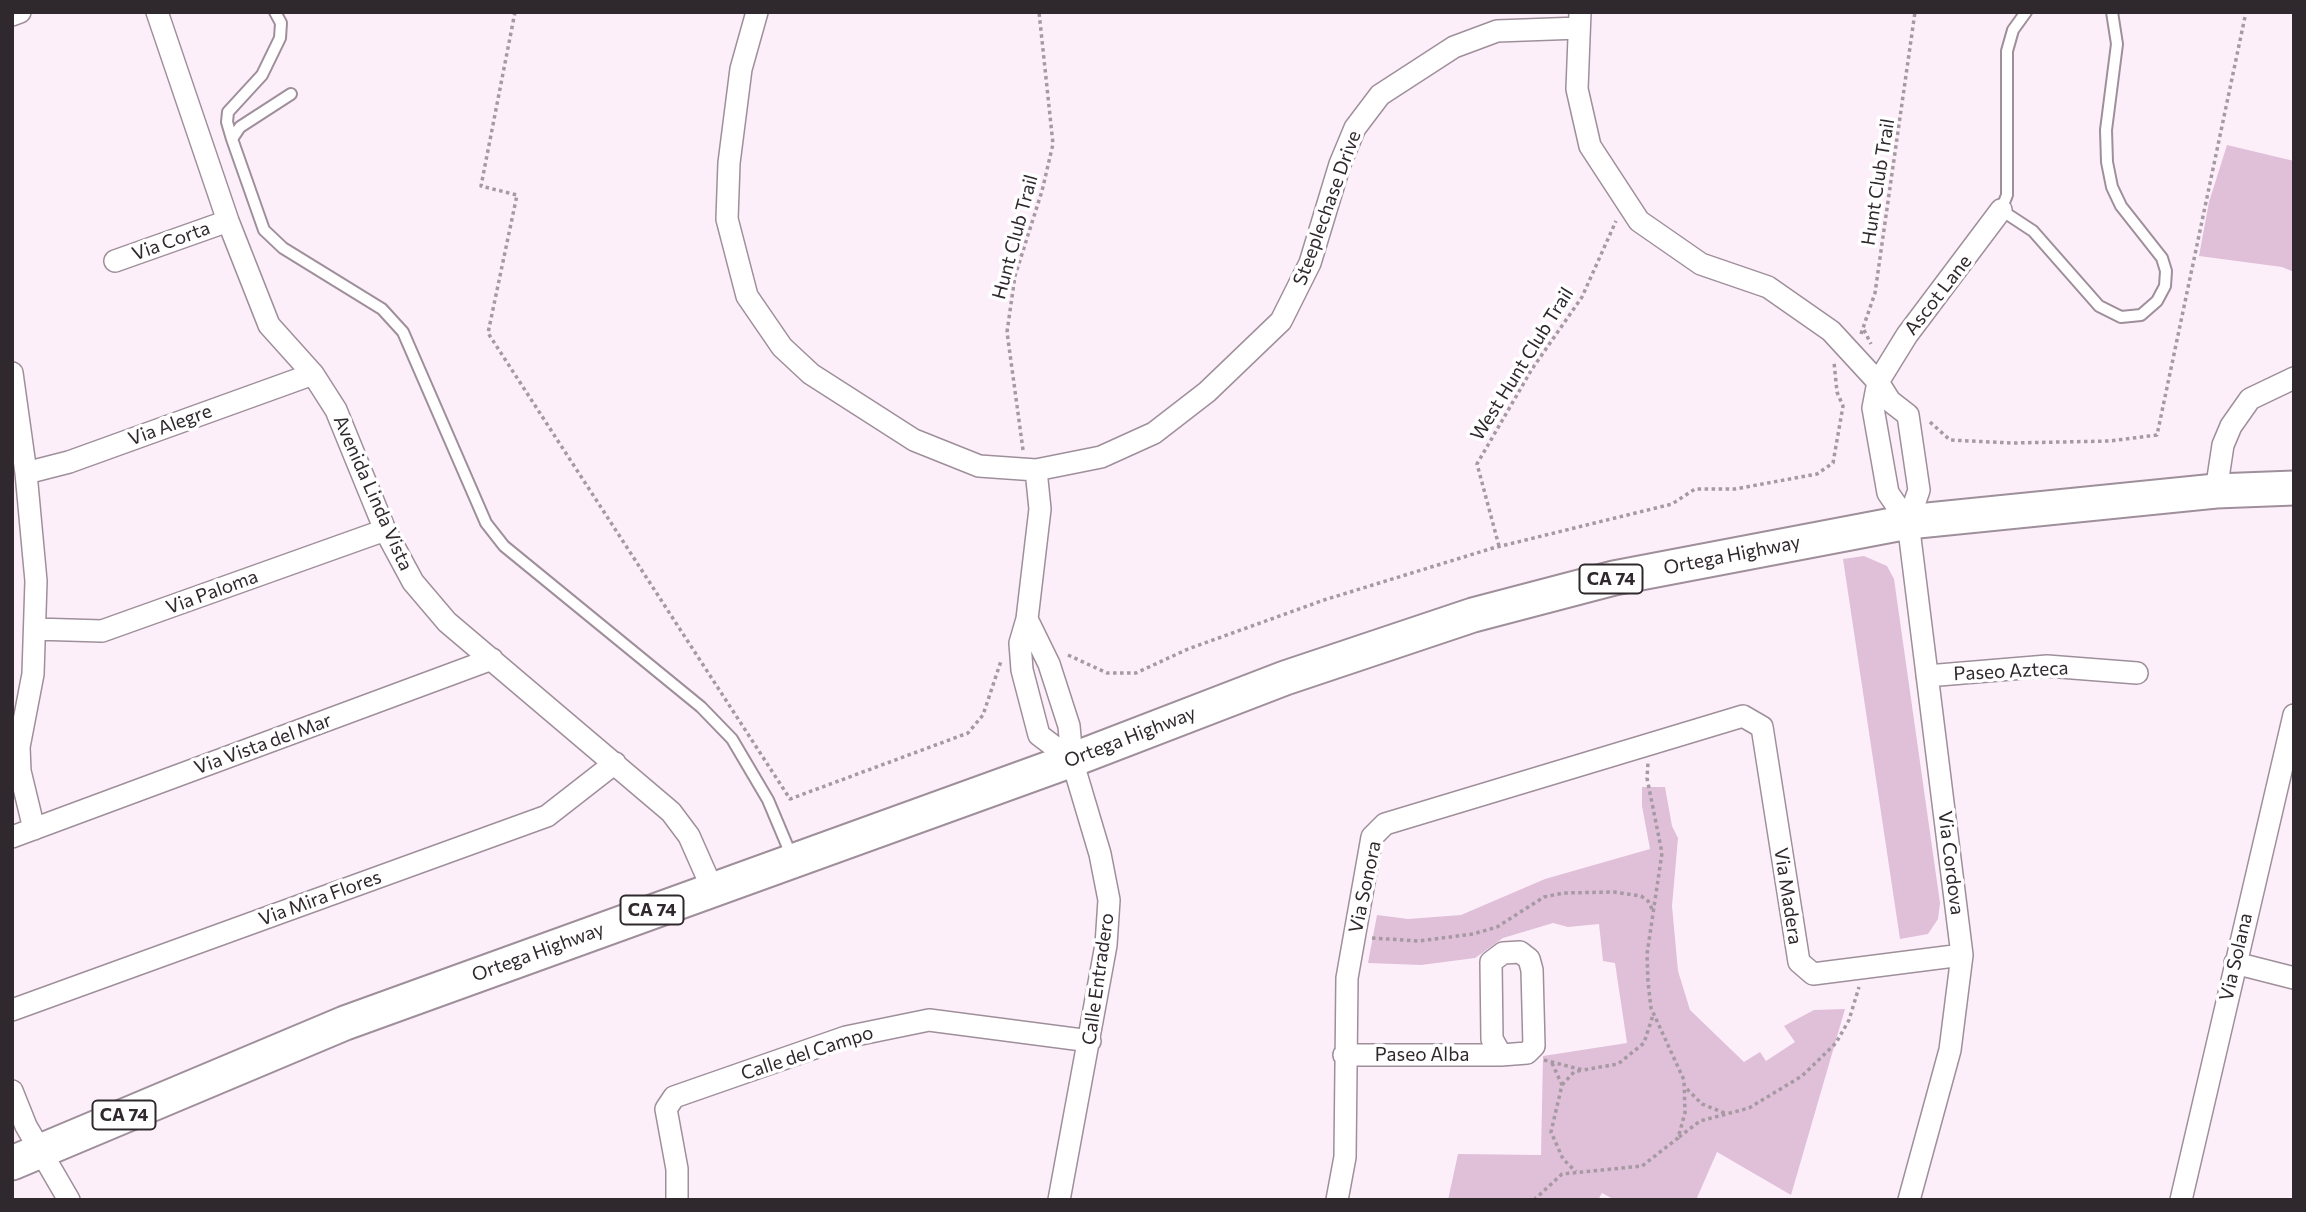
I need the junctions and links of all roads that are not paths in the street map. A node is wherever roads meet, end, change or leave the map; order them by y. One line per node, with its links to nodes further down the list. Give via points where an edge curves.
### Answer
1 (20, 12): 7 (street)
2 (157, 12): 12 (street, Avenida Linda Vista)
3 (275, 12): 10 (lane, via 281,23 280,38 262,75 228,112)
4 (757, 12): 18 (street, Steeplechase Drive, via 741,69 727,219 747,296 782,347 811,373 914,440 979,466)
5 (2026, 12): 11 (lane, via 2013,30 2007,51 2007,195)
6 (2112, 12): 11 (lane, via 2117,44 2106,130 2107,162 2121,206 2162,258 2165,286 2157,301 2141,315 2121,317 2099,306 2033,231)
7 (12, 15)
8 (1579, 20): 17 (street, via 1577,89 1590,146 1639,221 1701,264 1768,287 1830,331); 18 (street, Steeplechase Drive, via 1497,31 1454,47 1380,95 1350,140 1310,263 1281,321 1207,392 1154,433 1101,457)
9 (291, 94): 10 (lane, via 240,127)
10 (232, 139): 37 (lane, via 264,230 283,248 382,309 403,332 486,523 504,546 701,707 732,738 768,800)
11 (2001, 210): 17 (street, Ascot Lane, via 1907,335)
12 (228, 221): 13 (street, Via Corta); 15 (street, Avenida Linda Vista, via 269,325)
13 (115, 261)
14 (12, 373): 19 (street)
15 (313, 373): 19 (street, Via Alegre, via 69,462); 23 (street, Avenida Linda Vista, via 336,410)
16 (2294, 378): 21 (street, via 2250,399 2231,426 2223,445)
17 (1878, 382): 22 (street, via 1873,408 1888,493); 22 (street, via 1890,401 1908,415 1919,490)
18 (1031, 469): 24 (street, Calle Entradero, via 1040,509)
19 (26, 473): 25 (street, via 36,581)
20 (2294, 488): 21 (main road, Ortega Highway / CA 74)
21 (2216, 492): 22 (main road, Ortega Highway / CA 74)
22 (1908, 522): 30 (street, Via Cordova); 33 (main road, Ortega Highway / CA 74, via 1614,578 1473,615 1285,678)
23 (385, 530): 25 (street, Via Paloma, via 102,631); 26 (street, Avenida Linda Vista, via 427,602)
24 (1027, 619): 27 (street, Calle Entradero); 28 (street, Calle Entradero, via 1020,643)
25 (35, 629): 35 (street, via 33,674 19,747)
26 (492, 659): 34 (street, Avenida Linda Vista); 35 (street, Via Vista del Mar)
27 (1049, 664): 28 (street); 33 (street, Calle Entradero, via 1069,726)
28 (1022, 670): 33 (street, Calle Entradero, via 1039,735)
29 (2137, 673): 30 (street, Paseo Azteca, via 2047,666)
30 (1927, 676): 39 (street, Via Cordova)
31 (2294, 715): 40 (street, Via Solana)
32 (1743, 716): 39 (street, Via Madera, via 1762,727 1798,962 1813,974); 44 (street, Via Sonora, via 1385,824 1372,837 1354,937 1347,978)
33 (1072, 760): 37 (main road, Ortega Highway / CA 74); 43 (street, Calle Entradero, via 1109,900)
34 (615, 763): 38 (street, Avenida Linda Vista, via 671,812 689,836); 42 (street, Via Mira Flores, via 547,816)
35 (34, 829): 36 (street, Via Vista del Mar)
36 (12, 836)
37 (793, 860): 38 (main road, Ortega Highway / CA 74)
38 (712, 888): 47 (main road, Ortega Highway / CA 74, via 345,1023)
39 (1962, 955): 52 (street, Via Cordova, via 1950,1050)
40 (2235, 963): 41 (street); 53 (street, Via Solana)
41 (2294, 978)
42 (12, 1010)
43 (1090, 1041): 49 (street, Calle del Campo, via 929,1020 846,1037 674,1097 666,1109 677,1169); 50 (street, Calle Entradero)
44 (1344, 1055): 45 (street, Paseo Alba); 51 (street, Via Sonora, via 1345,1157)
45 (1501, 1055): 45 (street, Paseo Alba, via 1527,1054 1534,1046 1532,970 1520,952 1503,953 1491,962 1492,1039)
46 (12, 1091): 47 (street, via 26,1126)
47 (27, 1157): 48 (street)
48 (69, 1200)
49 (677, 1200)
50 (1059, 1200)
51 (1337, 1200)
52 (1909, 1200)
53 (2181, 1200)

